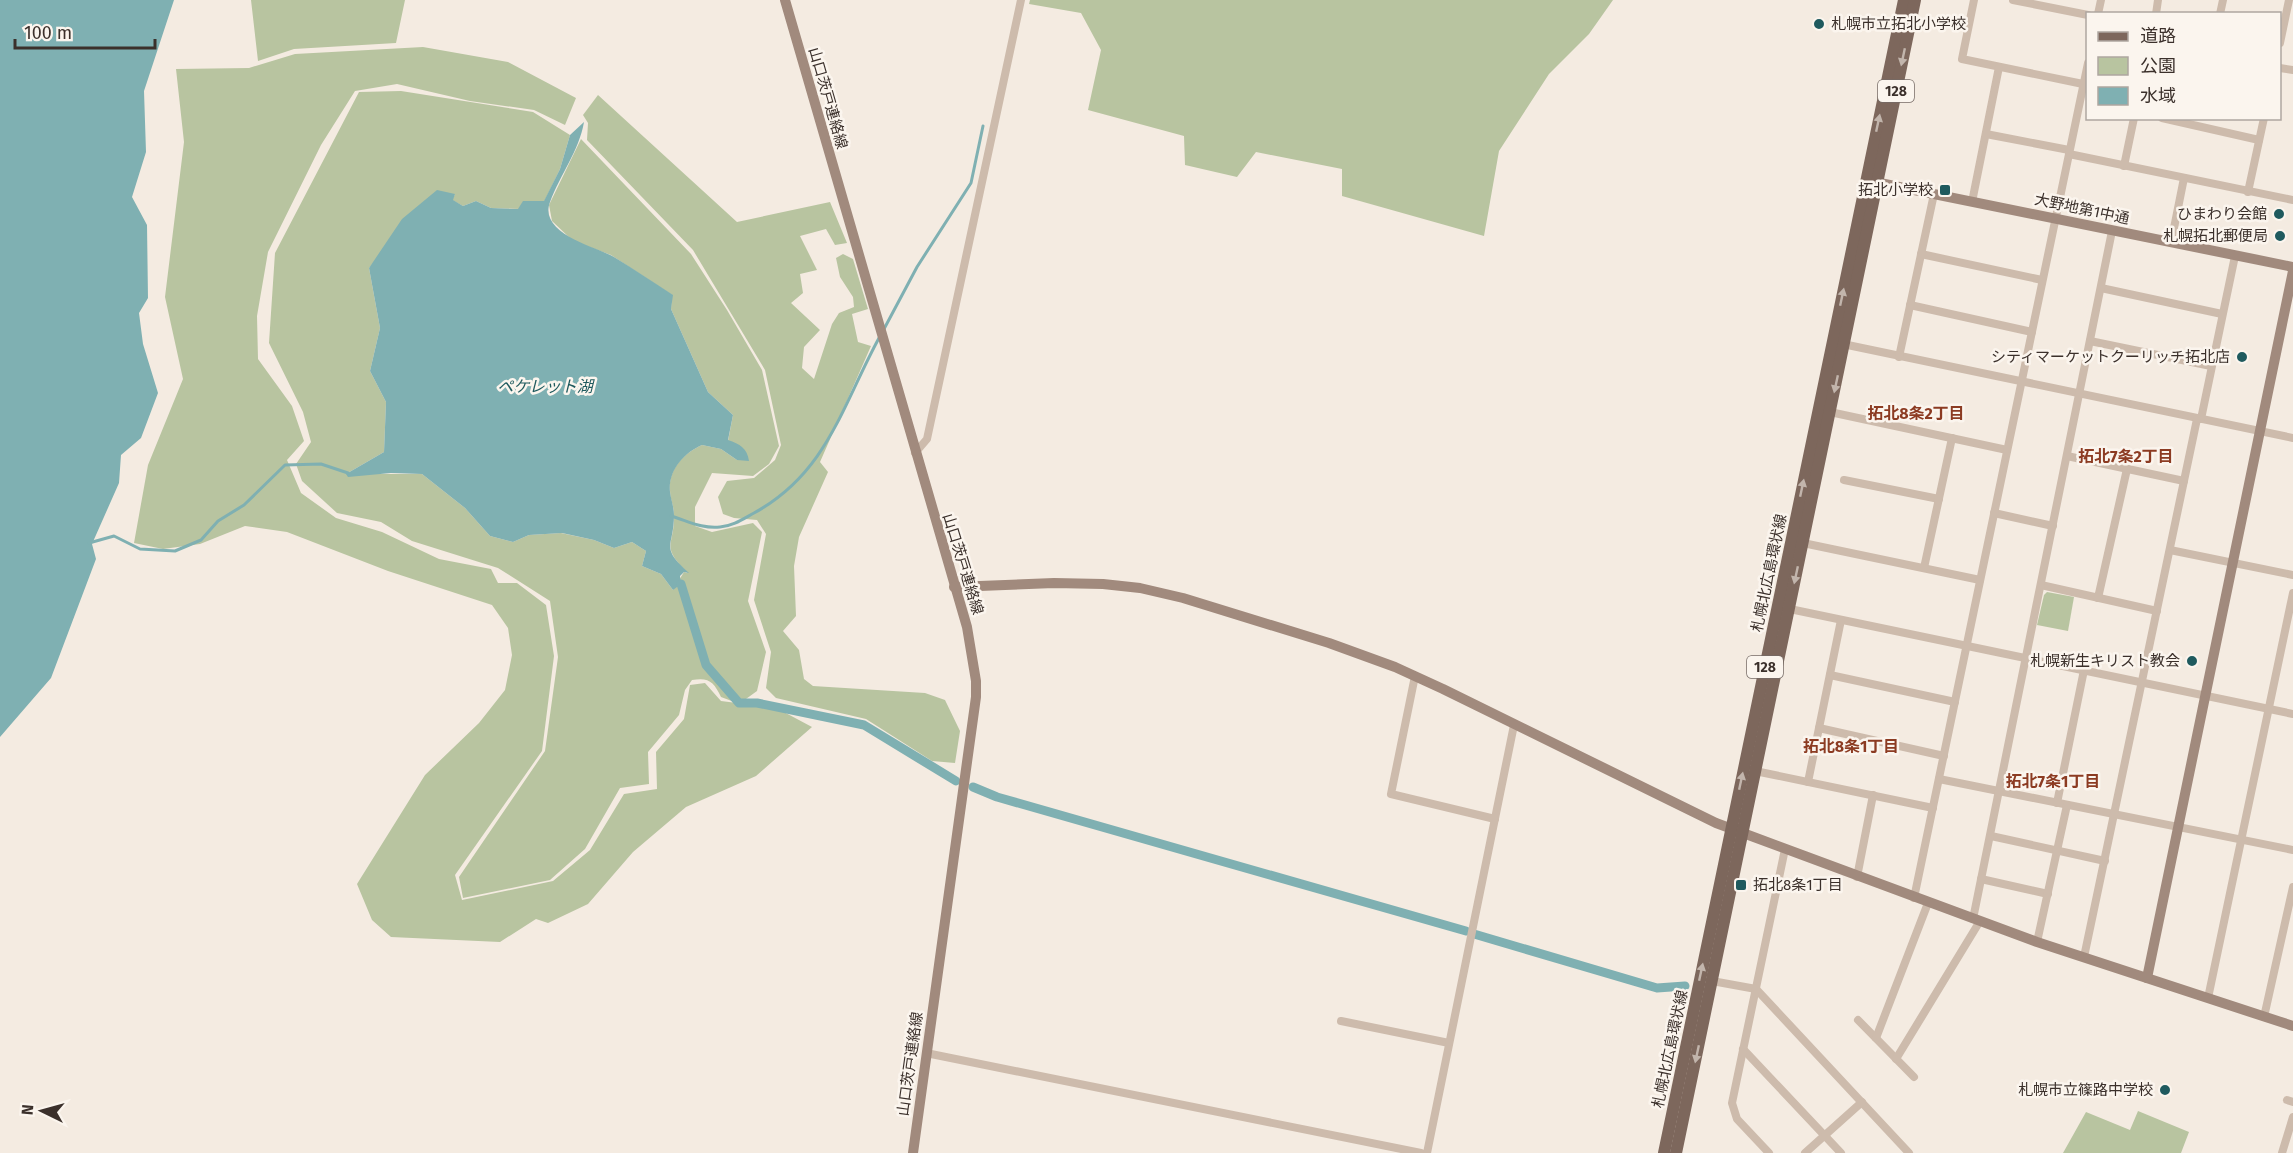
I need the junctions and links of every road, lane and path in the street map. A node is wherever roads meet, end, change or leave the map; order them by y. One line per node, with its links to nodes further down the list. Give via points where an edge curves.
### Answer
1 (785, 0): 50 (street, 山口茨戸連絡線)
2 (1021, 0): 50 (street, via 927,439)
3 (1904, 0): 22 (main road, 札幌北広島環状線 / 128, one-way to 3)
4 (1915, 0): 22 (main road, 札幌北広島環状線 / 128, one-way to 22)
5 (1974, 0): 10 (street, via 1962,59)
6 (2013, 0): 8 (street)
7 (2289, 0): 9 (street)
8 (2086, 15)
9 (2281, 38)
10 (1999, 67): 12 (street); 17 (street)
11 (2086, 71): 12 (street)
12 (2083, 84): 19 (street)
13 (2134, 120): 20 (street)
14 (2180, 120): 16 (street)
15 (2264, 120): 18 (street)
16 (2198, 122): 18 (street)
17 (1986, 134): 19 (street); 26 (street)
18 (2259, 140): 23 (street)
19 (2069, 152): 20 (street); 27 (street)
20 (2124, 166): 21 (street)
21 (2184, 178): 23 (street); 29 (street)
22 (1872, 182): 24 (street, 大野地第1中通); 39 (main road, 札幌北広島環状線 / 128)
23 (2248, 192): 25 (street)
24 (1934, 194): 26 (street, 大野地第1中通); 30 (street)
25 (2293, 200)
26 (1972, 202): 27 (street, 大野地第1中通)
27 (2055, 219): 28 (street, 大野地第1中通); 33 (street)
28 (2112, 231): 29 (street, 大野地第1中通); 34 (street)
29 (2171, 243): 31 (street, 大野地第1中通)
30 (1921, 254): 33 (street); 35 (street)
31 (2235, 255): 32 (street, 大野地第1中通); 36 (street)
32 (2293, 269): 46 (street)
33 (2042, 279): 37 (street)
34 (2101, 288): 36 (street); 38 (street)
35 (1910, 305): 37 (street); 40 (street)
36 (2222, 314): 41 (street)
37 (2032, 332): 42 (street)
38 (2090, 341): 41 (street); 43 (street)
39 (1838, 343): 40 (street); 44 (main road, 札幌北広島環状線 / 128, one-way to 44); 68 (main road, 札幌北広島環状線 / 128, one-way to 39)
40 (1899, 357): 42 (street)
41 (2211, 366): 45 (street)
42 (2021, 383): 43 (street); 49 (street)
43 (2079, 394): 45 (street); 51 (street)
44 (1830, 412): 47 (street); 58 (main road, 札幌北広島環状線 / 128)
45 (2199, 419): 46 (street); 54 (street)
46 (2260, 431): 48 (street); 60 (street)
47 (1952, 438): 49 (street); 55 (street)
48 (2293, 438)
49 (2007, 450): 56 (street)
50 (915, 453): 65 (street, 山口茨戸連絡線)
51 (2067, 456): 52 (street); 57 (street)
52 (2127, 469): 54 (street); 67 (street)
53 (1844, 480): 55 (street)
54 (2184, 481): 59 (street)
55 (1939, 499): 61 (street)
56 (1994, 513): 57 (street); 63 (street)
57 (2053, 526): 64 (street)
58 (1803, 543): 61 (street); 68 (main road, 札幌北広島環状線 / 128, one-way to 68)
59 (2170, 550): 60 (street); 69 (street)
60 (2233, 562): 62 (street); 77 (street)
61 (1924, 568): 63 (street)
62 (2293, 575)
63 (1980, 580): 71 (street)
64 (2041, 585): 67 (street); 72 (street)
65 (954, 587): 75 (street, via 1054,583 1140,588 1329,643); 123 (street, 山口茨戸連絡線, via 967,627 976,697)
66 (2293, 593): 79 (street)
67 (2098, 598): 69 (street)
68 (1783, 607): 70 (street); 84 (main road, 札幌北広島環状線 / 128); 95 (main road, 札幌北広島環状線 / 128, one-way to 68)
69 (2157, 610): 76 (street)
70 (1841, 620): 71 (street); 74 (street)
71 (1966, 646): 72 (street); 78 (street)
72 (2027, 658): 73 (street); 87 (street)
73 (2084, 670): 76 (street); 89 (street)
74 (1830, 675): 78 (street); 82 (street)
75 (1415, 676): 81 (street); 93 (street, via 1391,794)
76 (2141, 682): 77 (street); 92 (street)
77 (2206, 695): 79 (street); 94 (street)
78 (1954, 702): 83 (street)
79 (2269, 709): 80 (street); 97 (street)
80 (2293, 714)
81 (1514, 725): 93 (street); 95 (street, via 1690,812)
82 (1819, 728): 83 (street); 86 (street)
83 (1944, 756): 85 (street)
84 (1755, 771): 86 (street); 95 (main road, 札幌北広島環状線 / 128)
85 (1939, 779): 87 (street); 91 (street)
86 (1808, 782): 88 (street)
87 (2000, 791): 89 (street); 96 (street)
88 (1873, 795): 91 (street); 102 (street)
89 (2057, 803): 90 (street)
90 (2067, 805): 92 (street); 100 (street)
91 (1933, 808): 106 (street)
92 (2114, 815): 94 (street); 101 (street)
93 (1495, 819): 121 (street)
94 (2178, 828): 97 (street); 112 (street)
95 (1737, 831): 98 (street); 113 (main road, 札幌北広島環状線 / 128); 132 (main road, 札幌北広島環状線 / 128, one-way to 95)
96 (1991, 836): 100 (street); 103 (street)
97 (2242, 840): 99 (street); 115 (street)
98 (1785, 849): 102 (street); 114 (street)
99 (2293, 850)
100 (2057, 851): 101 (street); 105 (street)
101 (2105, 861): 111 (street)
102 (1857, 877): 106 (street)
103 (1981, 879): 105 (street); 109 (street)
104 (2293, 887): 107 (street)
105 (2048, 894): 110 (street)
106 (1914, 898): 108 (street)
107 (2291, 902): 116 (street)
108 (1928, 903): 109 (street); 120 (street)
109 (1976, 920): 110 (street); 124 (street)
110 (2037, 942): 111 (street)
111 (2084, 957): 112 (street)
112 (2147, 978): 115 (street)
113 (1712, 981): 114 (street); 133 (main road, 札幌北広島環状線 / 128, one-way to 133)
114 (1756, 989): 122 (street); 126 (street)
115 (2208, 998): 116 (street)
116 (2264, 1017): 119 (street)
117 (1858, 1020): 120 (street)
118 (1341, 1021): 121 (street)
119 (2293, 1026)
120 (1876, 1038): 124 (street)
121 (1449, 1043): 131 (street)
122 (1743, 1050): 128 (street); 134 (street, via 1732,1103 1737,1119)
123 (926, 1053): 129 (street, 山口茨戸連絡線); 130 (street)
124 (1896, 1059): 125 (street)
125 (1914, 1077)
126 (1862, 1102): 128 (street); 137 (street)
127 (2293, 1117): 138 (street)
128 (1825, 1135): 135 (street); 136 (street)
129 (913, 1153)
130 (1421, 1153)
131 (1426, 1153)
132 (1664, 1153)
133 (1676, 1153)
134 (1769, 1153)
135 (1805, 1153)
136 (1841, 1153)
137 (1909, 1153)
138 (2282, 1153)

